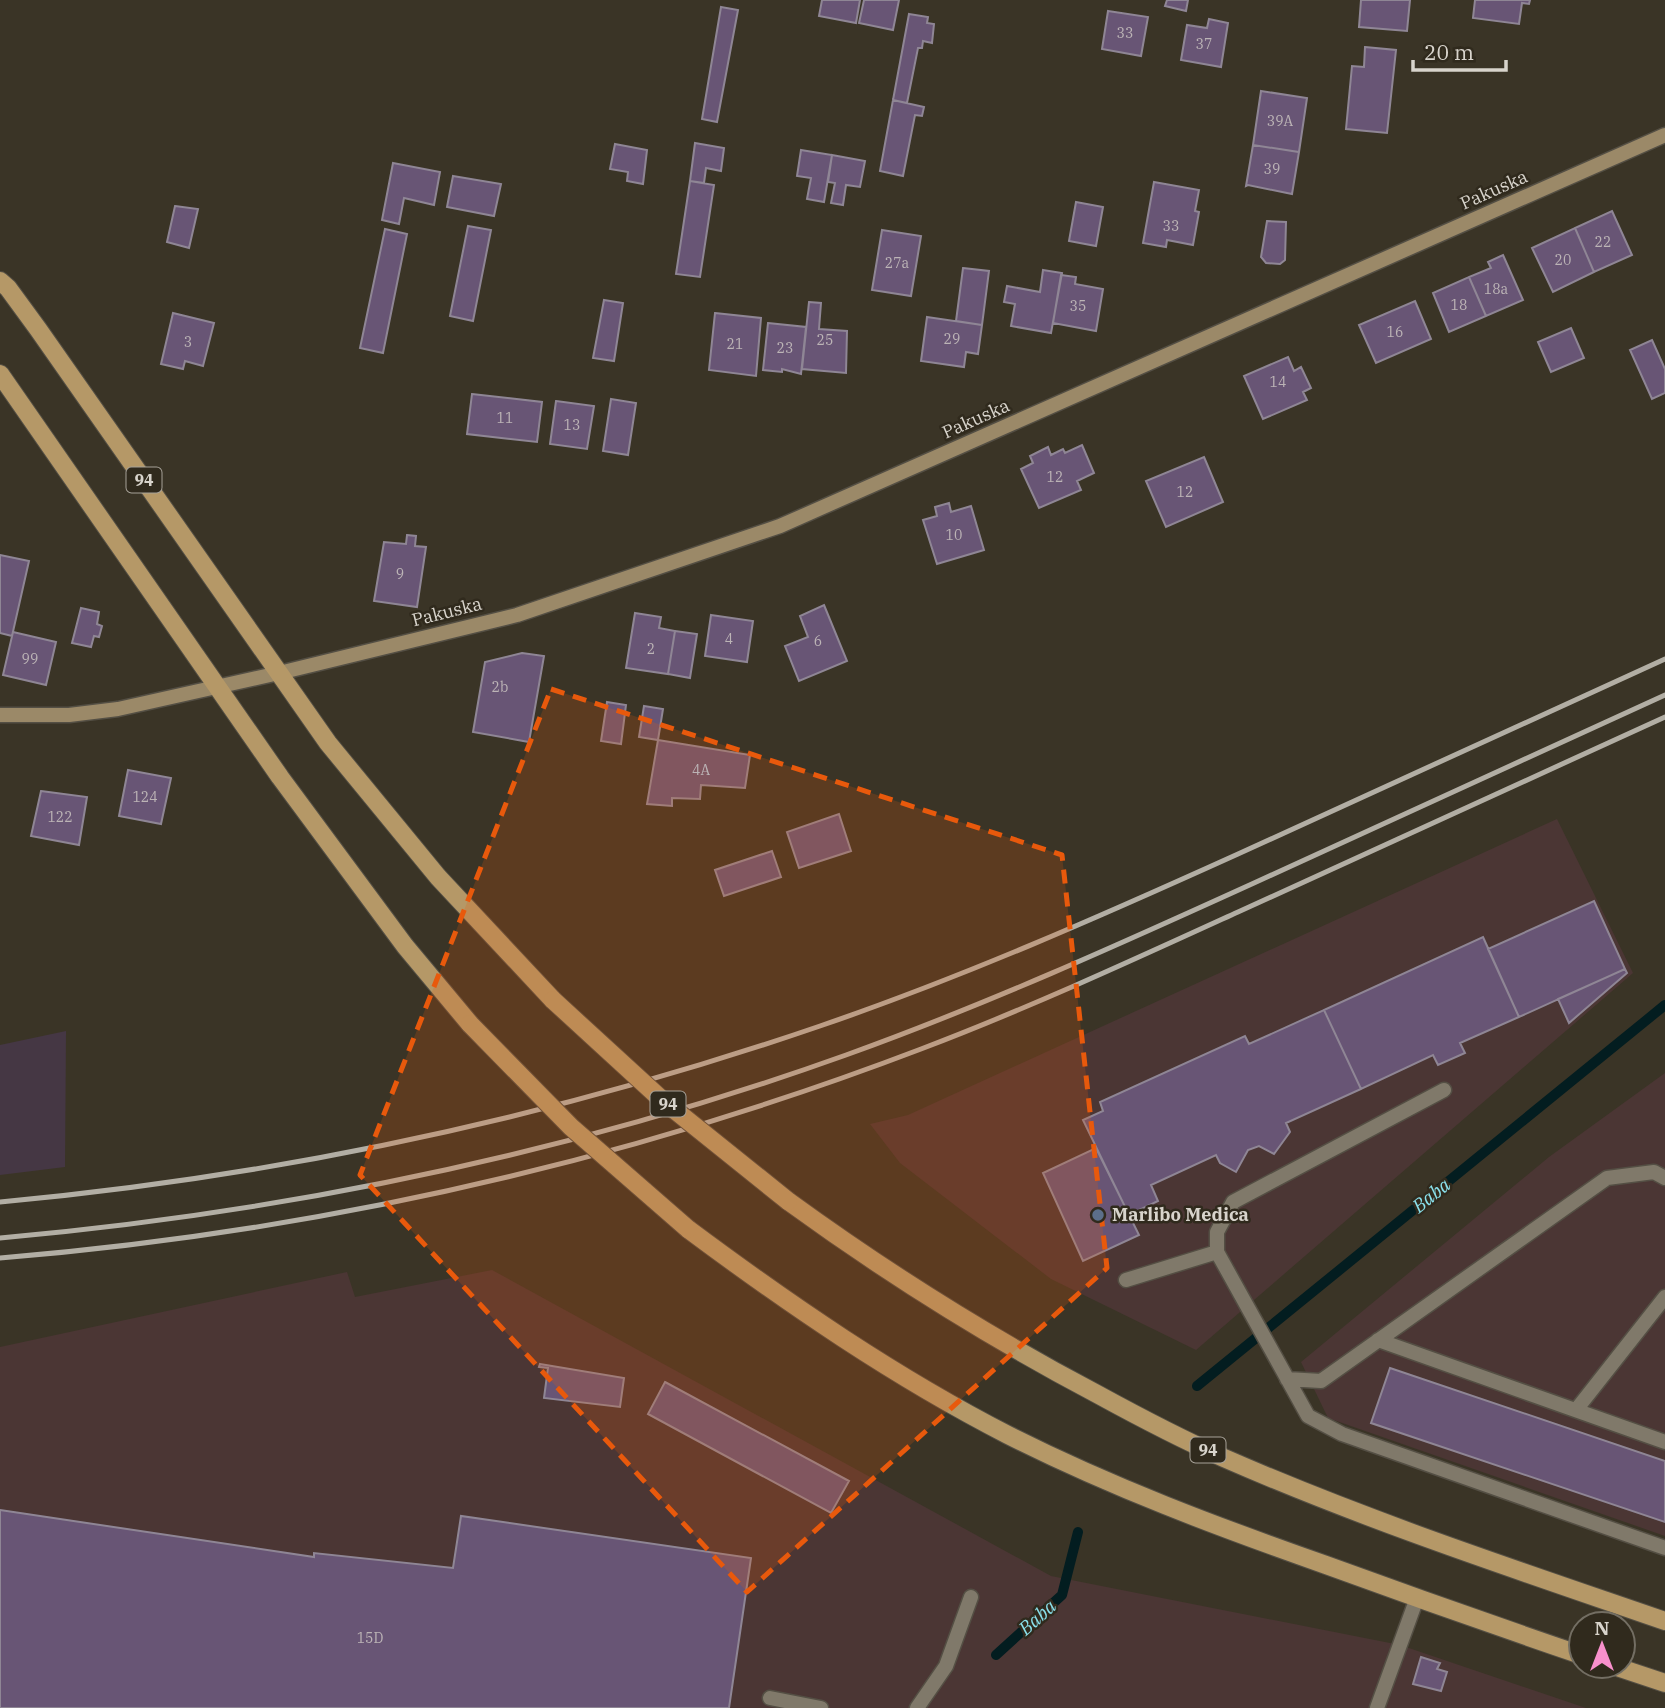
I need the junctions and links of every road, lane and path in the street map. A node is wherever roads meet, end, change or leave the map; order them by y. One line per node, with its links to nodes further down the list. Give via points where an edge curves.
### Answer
1 (1665, 135): 4 (street, Pakuska, via 780,526 517,615)
2 (0, 281): 4 (main road, 94)
3 (0, 374): 5 (main road)
4 (279, 673): 5 (street, Pakuska); 19 (main road, 94, bridge, via 328,743 438,877 553,1000 661,1099 788,1201 893,1275 981,1330 1223,1458 1438,1542)
5 (219, 687): 6 (street, Pakuska, via 118,709 69,715); 18 (main road, bridge, via 405,946 470,1024 571,1127 688,1229 848,1342 1009,1435 1202,1522)
6 (0, 715)
7 (1444, 1090): 9 (lane, via 1233,1202 1217,1232)
8 (1665, 1178): 12 (lane, via 1654,1172 1607,1178)
9 (1217, 1252): 10 (lane); 13 (lane)
10 (1126, 1280)
11 (1665, 1297): 14 (lane)
12 (1378, 1340): 13 (lane, via 1321,1381); 14 (lane)
13 (1287, 1379): 16 (lane, via 1308,1416 1342,1434)
14 (1576, 1410): 15 (lane)
15 (1665, 1441)
16 (1665, 1548)
17 (971, 1597): 25 (lane, via 946,1666)
18 (1418, 1598): 20 (main road); 26 (lane)
19 (1665, 1621)
20 (1567, 1650)
21 (1637, 1674): 22 (main road)
22 (1665, 1683)
23 (770, 1698): 24 (lane)
24 (821, 1708)
25 (917, 1708)
26 (1377, 1708)

